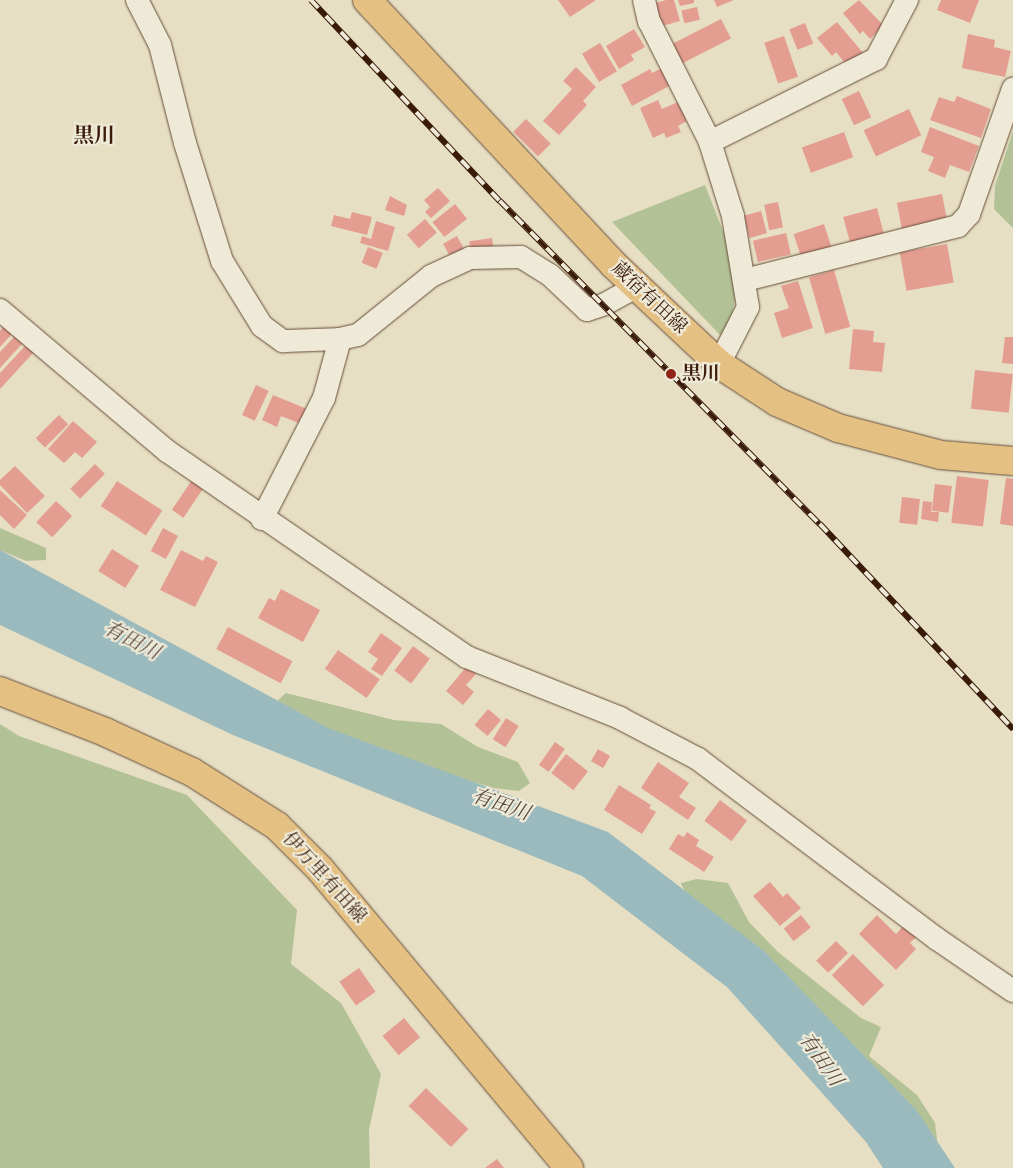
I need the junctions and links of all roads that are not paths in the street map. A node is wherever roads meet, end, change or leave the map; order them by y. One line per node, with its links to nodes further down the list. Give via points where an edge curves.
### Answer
1 (138, 0): 10 (street, via 160,45 185,143 222,261 262,326 283,341)
2 (367, 0): 8 (main road, 蔵宿有田線)
3 (644, 0): 6 (street, via 649,21)
4 (907, 0): 6 (street, via 876,59)
5 (1013, 89): 7 (street, via 969,214 958,226)
6 (710, 142): 7 (street, via 733,216)
7 (745, 280): 11 (street, via 748,307)
8 (637, 286): 10 (street, via 587,310 550,275 521,257 470,258 431,276 358,335); 11 (main road, 蔵宿有田線)
9 (0, 310): 13 (street, via 167,451)
10 (340, 339): 13 (street, via 324,398)
11 (719, 364): 12 (main road, 蔵宿有田線, via 777,402 838,428 941,455)
12 (1013, 462)
13 (262, 519): 15 (street, via 467,657 620,718 698,759 937,939)
14 (0, 691): 16 (main road, 伊万里有田線, via 192,772 276,826 320,869)
15 (1013, 991)
16 (569, 1168)

